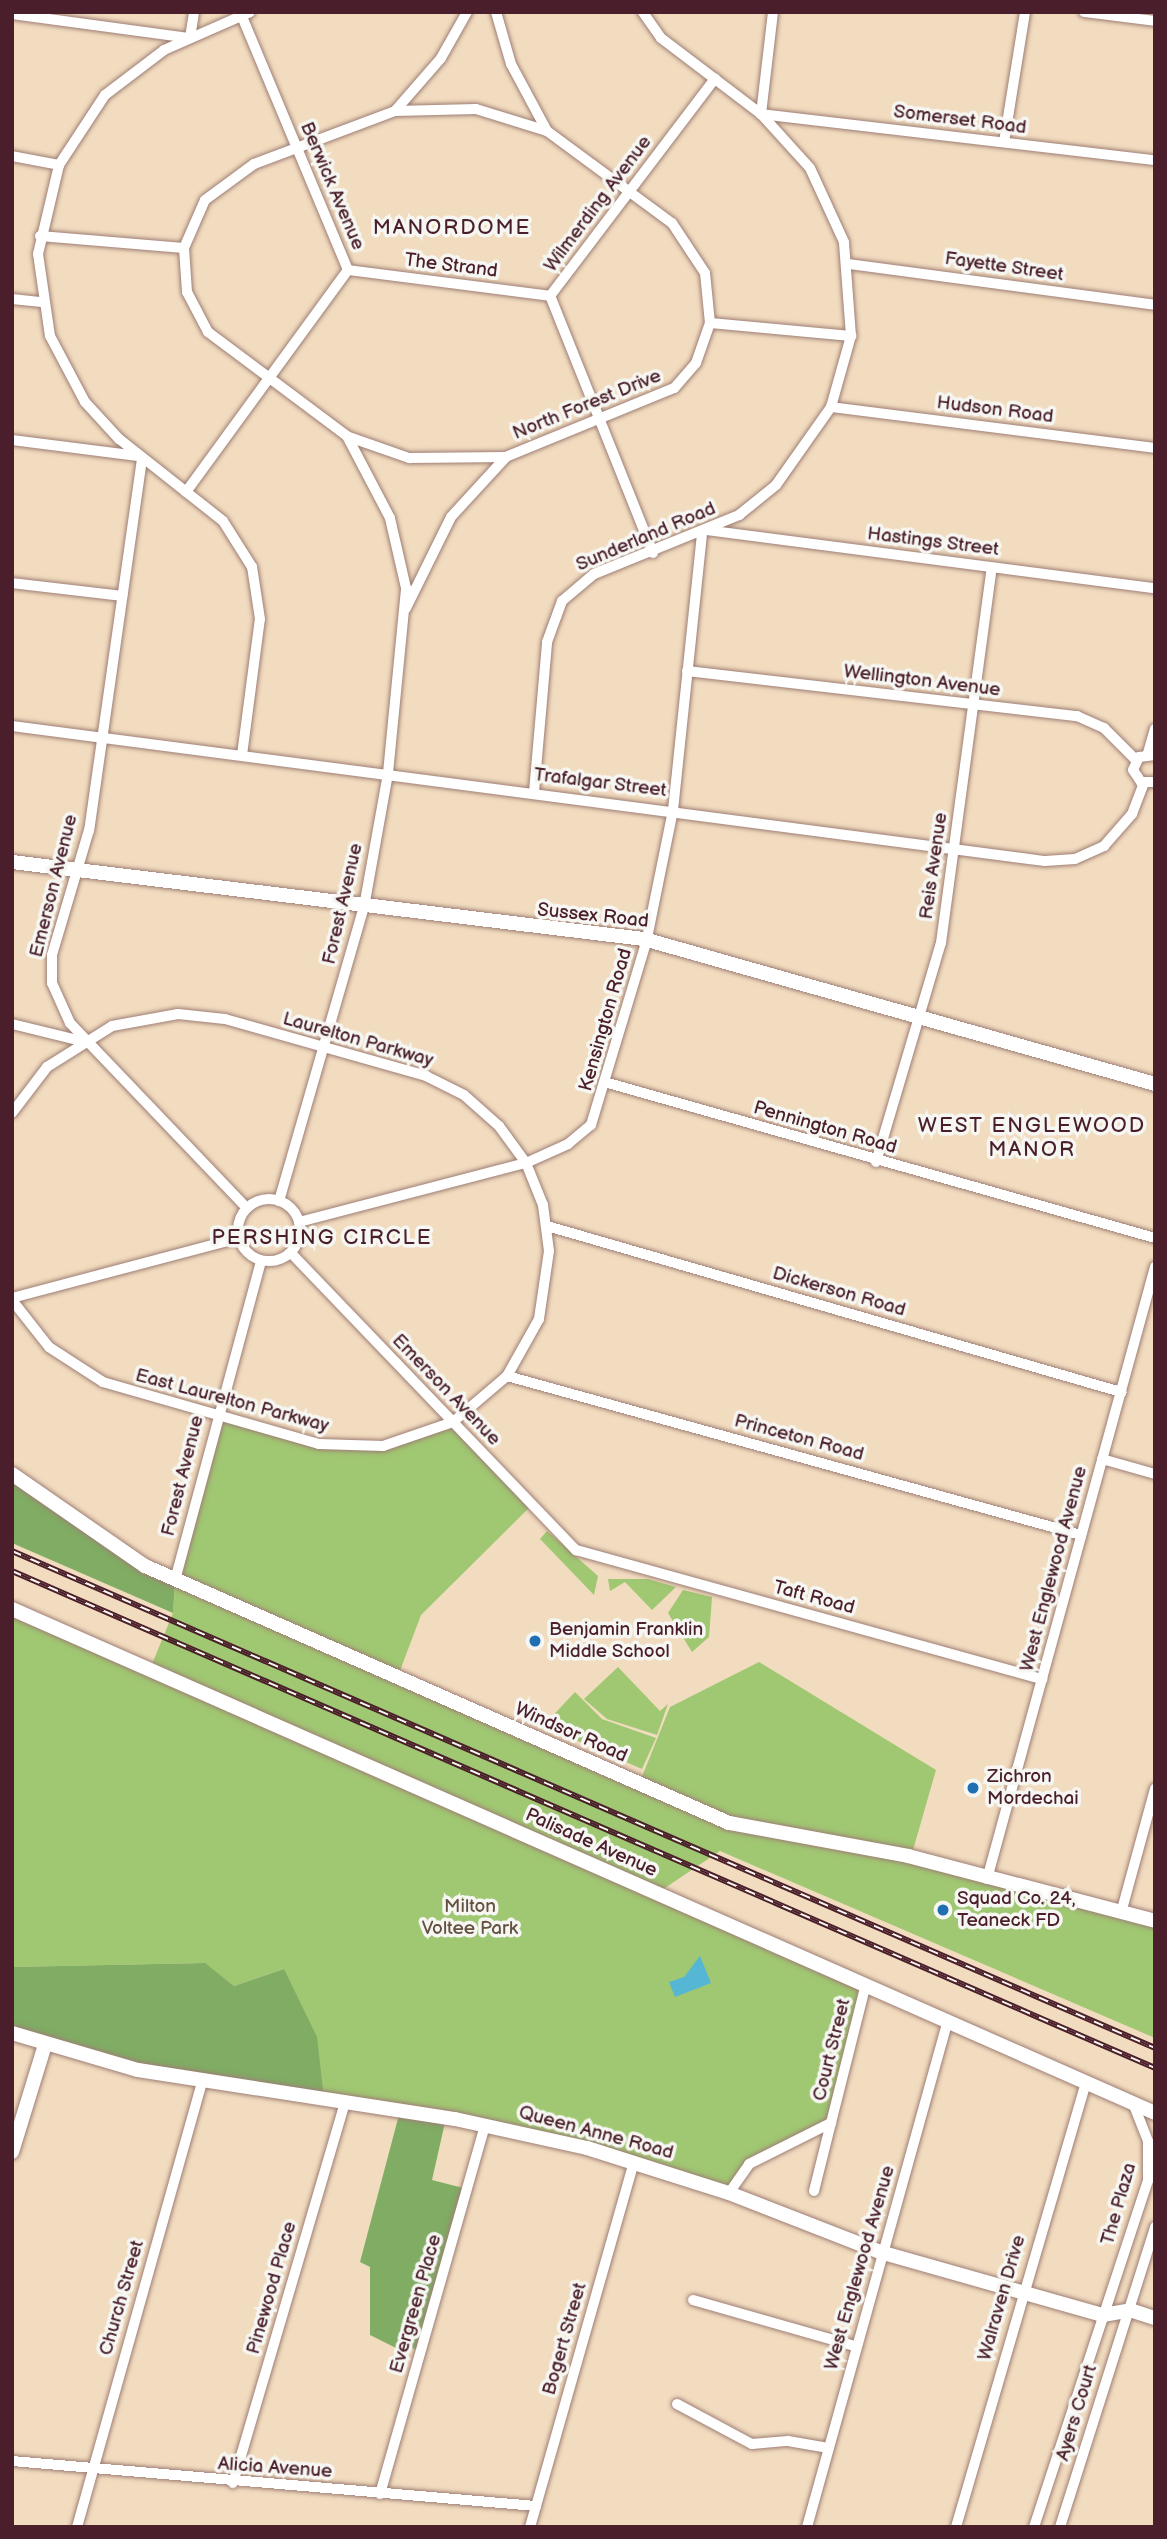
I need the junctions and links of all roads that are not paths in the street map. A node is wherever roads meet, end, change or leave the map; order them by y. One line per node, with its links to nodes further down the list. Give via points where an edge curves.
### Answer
1 (194, 12): 11 (street)
2 (467, 12): 13 (street, via 441,58)
3 (496, 12): 15 (street, North Forest Drive, via 517,77)
4 (643, 12): 12 (street, Sunderland Road, via 661,38)
5 (773, 12): 14 (street)
6 (1026, 12): 16 (street)
7 (1084, 12): 10 (street)
8 (12, 14): 11 (street)
9 (246, 14): 11 (street); 17 (street, Berwick Avenue)
10 (1155, 22)
11 (190, 38): 20 (street, via 143,63 105,95)
12 (715, 79): 14 (street, Sunderland Road); 21 (street, Wilmerding Avenue)
13 (395, 111): 15 (street, North Forest Drive, via 439,107 500,114); 17 (street, North Forest Drive)
14 (761, 114): 16 (street, Somerset Road); 24 (street, Sunderland Road, via 823,190)
15 (547, 131): 21 (street, North Forest Drive)
16 (1004, 142): 19 (street, Somerset Road)
17 (296, 145): 23 (street, North Forest Drive, via 218,187 196,213); 25 (street, Berwick Avenue)
18 (12, 156): 20 (street)
19 (1155, 160)
20 (58, 165): 22 (street)
21 (630, 190): 26 (street, Wilmerding Avenue); 30 (street, North Forest Drive, via 677,227 698,256 709,288)
22 (40, 236): 23 (street); 28 (street)
23 (184, 248): 32 (street, via 187,292 199,320)
24 (849, 264): 29 (street, Fayette Street); 31 (street, Sunderland Road)
25 (348, 270): 26 (street, The Strand); 32 (street, Berwick Avenue)
26 (550, 296): 34 (street, Wilmerding Avenue)
27 (12, 299): 28 (street)
28 (42, 302): 38 (street, via 71,382 101,422)
29 (1155, 305)
30 (710, 323): 31 (street); 34 (street, North Forest Drive, via 696,363 674,388)
31 (850, 336): 33 (street, Sunderland Road)
32 (268, 380): 35 (street); 40 (street, Berwick Avenue)
33 (831, 407): 37 (street, Hudson Road); 41 (street, Sunderland Road, via 776,485)
34 (600, 422): 39 (street, North Forest Drive); 42 (street, Wilmerding Avenue)
35 (347, 436): 39 (street, North Forest Drive, via 422,460); 47 (street, via 390,518)
36 (12, 440): 38 (street)
37 (1155, 448)
38 (141, 457): 40 (street); 46 (street, Emerson Avenue)
39 (506, 457): 47 (street, North Forest Drive, via 445,525)
40 (186, 492): 54 (street, via 233,533 257,584 260,619)
41 (704, 531): 42 (street, Sunderland Road); 43 (street, Hastings Street); 48 (street, Kensington Road)
42 (653, 553): 58 (street, Sunderland Road, via 583,580 554,615)
43 (992, 567): 45 (street, Hastings Street); 49 (street, Reis Avenue)
44 (12, 583): 46 (street)
45 (1155, 588)
46 (122, 596): 52 (street, Emerson Avenue)
47 (406, 608): 56 (street, Forest Avenue)
48 (687, 671): 49 (street, Wellington Avenue); 59 (street, Kensington Road)
49 (973, 704): 55 (street, Wellington Avenue, via 1091,721); 60 (street, Reis Avenue)
50 (12, 726): 52 (street, Trafalgar Street)
51 (1155, 729): 53 (street)
52 (102, 737): 54 (street, Trafalgar Street); 62 (street, Emerson Avenue)
53 (1152, 754): 55 (street)
54 (242, 755): 56 (street, Trafalgar Street)
55 (1136, 760): 57 (street, via 1134,775)
56 (388, 773): 58 (street, Trafalgar Street); 63 (street, Forest Avenue)
57 (1149, 783): 60 (street, Trafalgar Street, via 1120,832 1075,859 1045,862)
58 (534, 792): 59 (street, Trafalgar Street)
59 (673, 810): 60 (street, Trafalgar Street); 64 (street, Kensington Road)
60 (954, 846): 65 (street, Reis Avenue, via 941,943)
61 (12, 862): 62 (street, Sussex Road)
62 (79, 870): 63 (street, Sussex Road); 67 (street, Emerson Avenue, via 51,968 63,1012)
63 (364, 907): 64 (street, Sussex Road); 68 (street, Forest Avenue)
64 (646, 940): 65 (street, Sussex Road); 69 (street, Kensington Road)
65 (919, 1019): 70 (street, Sussex Road); 72 (street, Reis Avenue)
66 (12, 1024): 67 (street)
67 (83, 1040): 68 (street, Laurelton Parkway, via 135,1019 178,1014 225,1019); 71 (street, Laurelton Parkway, via 47,1067); 75 (street, Emerson Avenue)
68 (323, 1049): 73 (street, Laurelton Parkway, via 444,1083 482,1109); 74 (street, Forest Avenue)
69 (608, 1083): 72 (street, Pennington Road); 73 (street, Kensington Road, via 591,1125 568,1144)
70 (1155, 1084)
71 (12, 1113)
72 (876, 1162): 79 (street, Pennington Road)
73 (526, 1163): 76 (street, Kensington Road); 77 (street, Laurelton Parkway)
74 (279, 1201): 75 (street); 76 (street)
75 (247, 1208): 78 (street)
76 (299, 1222): 80 (street)
77 (547, 1226): 84 (street, East Laurelton Parkway, via 545,1298 530,1341); 85 (street, Dickerson Road)
78 (239, 1238): 81 (street); 83 (street)
79 (1155, 1238)
80 (290, 1253): 81 (street); 87 (street, Emerson Avenue)
81 (261, 1261): 86 (street, Forest Avenue)
82 (1155, 1267): 85 (street, West Englewood Avenue)
83 (12, 1299): 86 (street, East Laurelton Parkway, via 49,1347 84,1373)
84 (507, 1376): 87 (street, East Laurelton Parkway); 91 (street, Princeton Road)
85 (1121, 1392): 88 (street, West Englewood Avenue)
86 (216, 1416): 87 (street, East Laurelton Parkway, via 342,1447 406,1441); 93 (street, Forest Avenue)
87 (453, 1422): 92 (street, Emerson Avenue)
88 (1102, 1459): 90 (street); 91 (street, West Englewood Avenue)
89 (12, 1474): 93 (street, Windsor Road, via 48,1493 124,1553)
90 (1155, 1474)
91 (1082, 1535): 95 (street, West Englewood Avenue)
92 (576, 1550): 95 (street, Taft Road)
93 (175, 1580): 97 (street, Windsor Road, via 729,1823 877,1849)
94 (12, 1609): 100 (street, Palisade Avenue)
95 (1042, 1679): 97 (street, West Englewood Avenue)
96 (1155, 1789): 98 (street)
97 (987, 1879): 98 (street, Windsor Road)
98 (1121, 1913): 99 (street, Windsor Road)
99 (1155, 1922)
100 (866, 1984): 101 (street, Palisade Avenue); 109 (street, Court Street)
101 (948, 2020): 105 (street, Palisade Avenue); 116 (street, West Englewood Avenue)
102 (12, 2033): 103 (street, Queen Anne Road)
103 (45, 2045): 104 (street, Queen Anne Road); 111 (street)
104 (203, 2080): 106 (street, Queen Anne Road); 126 (street, Church Street)
105 (1086, 2082): 107 (street, Palisade Avenue); 117 (street, Walraven Drive)
106 (345, 2102): 110 (street, Queen Anne Road); 127 (street, Pinewood Place)
107 (1133, 2103): 108 (street, Palisade Avenue); 120 (street, The Plaza, via 1146,2131 1150,2168)
108 (1155, 2113)
109 (831, 2123): 113 (street, Court Street); 114 (street, Court Street, via 749,2164)
110 (485, 2125): 112 (street, Queen Anne Road); 128 (street, Evergreen Place)
111 (12, 2152)
112 (634, 2161): 114 (street, Queen Anne Road); 129 (street, Bogert Street)
113 (814, 2191)
114 (730, 2193): 116 (street, Queen Anne Road)
115 (1155, 2227): 119 (street)
116 (880, 2252): 117 (street, Queen Anne Road); 122 (street, West Englewood Avenue)
117 (1022, 2292): 120 (street, Queen Anne Road); 133 (street, Walraven Drive)
118 (693, 2300): 122 (street)
119 (1130, 2310): 120 (street, Queen Anne Road); 121 (street, Queen Anne Road); 135 (street, Ayers Court)
120 (1103, 2315): 134 (street, Ayers Court)
121 (1155, 2318)
122 (855, 2346): 124 (street, West Englewood Avenue)
123 (677, 2404): 124 (street, via 752,2444 788,2441)
124 (828, 2448): 132 (street, West Englewood Avenue)
125 (12, 2461): 126 (street, Alicia Avenue)
126 (90, 2472): 127 (street, Alicia Avenue); 130 (street, Church Street)
127 (233, 2483): 128 (street, Alicia Avenue)
128 (380, 2494): 129 (street, Alicia Avenue)
129 (536, 2506): 131 (street, Bogert Street)
130 (77, 2527)
131 (530, 2527)
132 (807, 2527)
133 (956, 2527)
134 (1034, 2527)
135 (1060, 2527)

